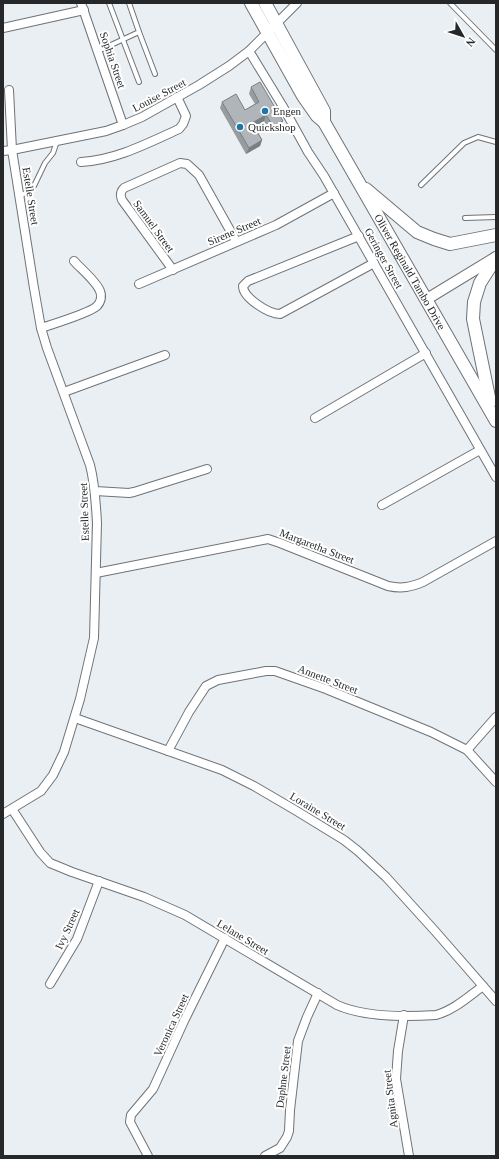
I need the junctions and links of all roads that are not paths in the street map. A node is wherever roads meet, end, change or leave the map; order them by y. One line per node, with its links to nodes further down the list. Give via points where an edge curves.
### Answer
1 (109, 3): 12 (lane)
2 (129, 3): 10 (lane)
3 (251, 3): 11 (main road, Oliver Reginald Tambo Drive)
4 (265, 3): 8 (main road, Oliver Reginald Tambo Drive)
5 (297, 3): 8 (street, Louise Street)
6 (450, 3): 13 (lane)
7 (82, 7): 9 (street); 14 (street, Sophia Street)
8 (276, 22): 11 (street, Louise Street); 20 (main road, Oliver Reginald Tambo Drive, via 324,111)
9 (3, 28)
10 (139, 32): 12 (lane); 16 (lane)
11 (268, 32): 15 (street, Louise Street); 20 (main road, Oliver Reginald Tambo Drive, via 303,96)
12 (123, 39): 14 (lane); 17 (lane)
13 (496, 50)
14 (98, 51): 21 (street, Sophia Street)
15 (249, 51): 19 (street, Louise Street); 29 (street, Geringer Street)
16 (155, 74)
17 (139, 82)
18 (9, 90): 24 (street, Estelle Street)
19 (177, 98): 21 (street, Louise Street); 26 (street, via 186,116 184,124 179,129 137,148 95,161)
20 (324, 122): 27 (main road, Oliver Reginald Tambo Drive)
21 (123, 125): 22 (street, Louise Street)
22 (57, 141): 24 (street, Louise Street); 30 (lane, via 34,186)
23 (496, 142): 28 (lane, via 478,137 464,143)
24 (12, 150): 25 (street, Louise Street); 30 (street, Estelle Street)
25 (3, 151)
26 (81, 162)
27 (359, 183): 33 (main road, via 417,232 434,239 450,244); 41 (main road, Oliver Reginald Tambo Drive)
28 (420, 185)
29 (334, 193): 34 (street, Geringer Street); 35 (street, Sirene Street, via 276,225)
30 (20, 196): 42 (street, Estelle Street)
31 (496, 217): 32 (lane)
32 (465, 218)
33 (496, 235)
34 (359, 236): 38 (street, Geringer Street); 38 (street, via 248,280 243,286 244,292 268,311 280,314)
35 (236, 242): 39 (street, Sirene Street); 39 (street, Samuel Street, via 199,175 187,164 180,164 124,188 120,195 122,200)
36 (496, 258): 41 (street); 46 (main road, via 480,284 474,302 473,318)
37 (74, 261): 42 (street, via 98,287 101,299 97,306 87,311)
38 (374, 263): 43 (street, Geringer Street)
39 (173, 270): 40 (street, Sirene Street)
40 (139, 284)
41 (427, 299): 46 (main road, Oliver Reginald Tambo Drive)
42 (41, 328): 45 (street, Estelle Street)
43 (426, 353): 47 (street); 48 (street, Geringer Street)
44 (165, 355): 45 (street)
45 (64, 392): 51 (street, Estelle Street, via 90,465)
46 (494, 417)
47 (315, 418)
48 (480, 450): 50 (street, Geringer Street); 52 (street)
49 (207, 469): 51 (street, via 134,492)
50 (496, 477)
51 (95, 491): 54 (street, Estelle Street)
52 (382, 505)
53 (496, 541): 54 (street, Margaretha Street, via 423,582 412,587 400,588 388,586 268,539)
54 (96, 574): 56 (street, Estelle Street, via 94,638)
55 (496, 717): 57 (street)
56 (75, 718): 58 (street, Loraine Street); 60 (street, Estelle Street, via 64,752 48,784)
57 (467, 750): 58 (street, Annette Street, via 431,732 326,689 283,673 266,671 218,680 206,686); 59 (street, Annette Street)
58 (168, 751): 65 (street, Loraine Street, via 238,777 344,840 386,877)
59 (496, 782)
60 (12, 809): 61 (street, Estelle Street); 62 (street, Lelane Street, via 50,863)
61 (3, 814)
62 (99, 881): 63 (street, Lelane Street, via 166,906); 64 (street, Ivy Street, via 77,939)
63 (225, 938): 66 (street, Lelane Street); 69 (street, Veronica Street, via 153,1089 130,1118)
64 (50, 984)
65 (483, 986): 67 (street, Loraine Street); 68 (street, Lelane Street, via 444,1013 427,1016)
66 (318, 993): 68 (street, Lelane Street, via 349,1010 368,1014); 70 (street, Daphne Street, via 298,1040 287,1138 280,1148)
67 (496, 1001)
68 (404, 1015): 71 (street, Agnita Street, via 396,1078)
69 (148, 1156)
70 (265, 1156)
71 (409, 1156)

